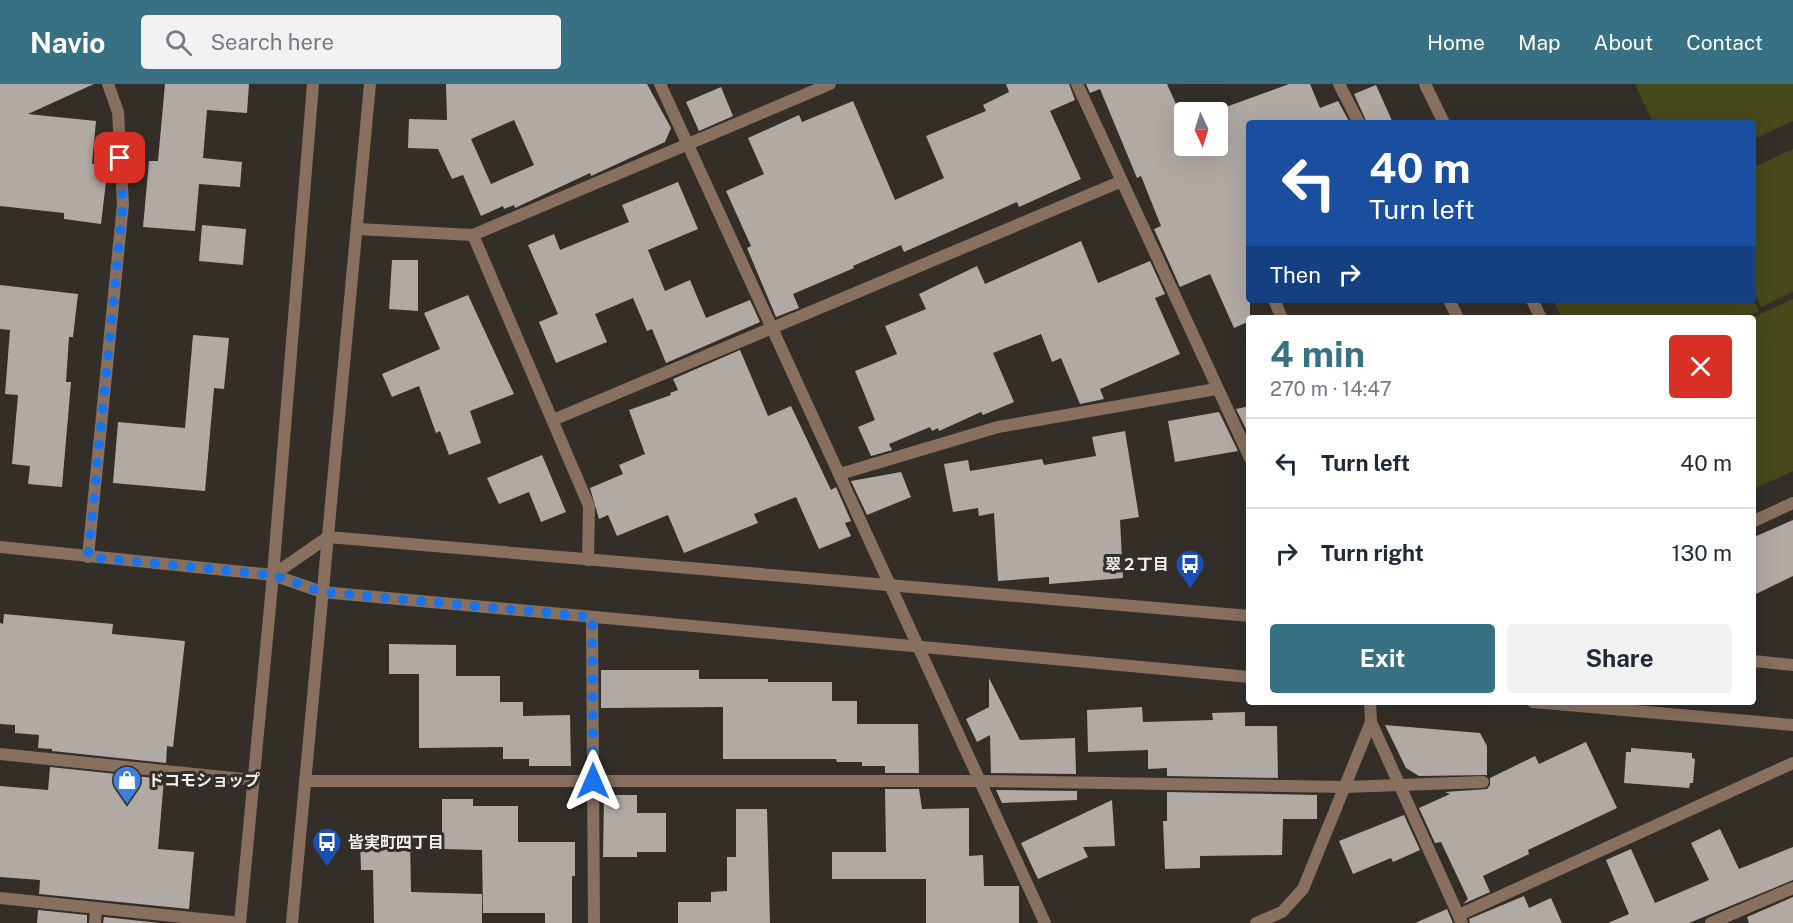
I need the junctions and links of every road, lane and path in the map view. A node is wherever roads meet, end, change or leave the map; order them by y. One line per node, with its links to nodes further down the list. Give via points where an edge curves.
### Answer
1 (108, 84): 24 (street, via 118,112 123,204)
2 (313, 84): 26 (street)
3 (370, 84): 13 (street)
4 (660, 84): 11 (street)
5 (830, 84): 11 (street)
6 (1077, 84): 12 (street)
7 (1339, 84): 9 (street)
8 (1425, 84): 10 (street)
9 (1357, 120)
10 (1443, 120)
11 (687, 143): 14 (street); 15 (street)
12 (1122, 181): 15 (street); 16 (street)
13 (357, 229): 14 (street); 22 (street)
14 (473, 235): 17 (street)
15 (774, 329): 17 (street); 19 (street)
16 (1216, 389): 18 (street); 19 (street, via 998,427)
17 (552, 420): 25 (street, via 589,506)
18 (1246, 450)
19 (840, 474): 27 (street)
20 (1793, 503): 21 (street)
21 (1756, 520)
22 (328, 537): 25 (street); 26 (street); 28 (street)
23 (0, 547): 24 (street)
24 (88, 557): 26 (street)
25 (588, 560): 27 (street)
26 (273, 575): 28 (street); 41 (street)
27 (893, 586): 29 (street); 31 (street)
28 (322, 592): 30 (street); 42 (street)
29 (1246, 616)
30 (592, 617): 31 (street); 43 (street)
31 (918, 647): 34 (street); 44 (street)
32 (1756, 661): 33 (street)
33 (1793, 666)
34 (1246, 677)
35 (1370, 705): 37 (street)
36 (1567, 705): 38 (street)
37 (1371, 722): 46 (street); 47 (street)
38 (1793, 725)
39 (0, 754): 41 (street)
40 (1793, 763): 51 (street)
41 (253, 780): 53 (street)
42 (305, 781): 43 (street); 54 (street)
43 (593, 781): 44 (street); 55 (street)
44 (980, 781): 47 (street); 56 (street)
45 (1483, 782): 46 (street)
46 (1399, 784): 47 (street); 51 (street)
47 (1345, 787): 57 (street, via 1303,889 1282,912)
48 (1793, 888): 58 (street)
49 (0, 898): 50 (street)
50 (96, 908): 52 (street); 53 (street)
51 (1461, 919)
52 (95, 923)
53 (240, 923)
54 (292, 923)
55 (594, 923)
56 (1045, 923)
57 (1256, 923)
58 (1711, 923)

